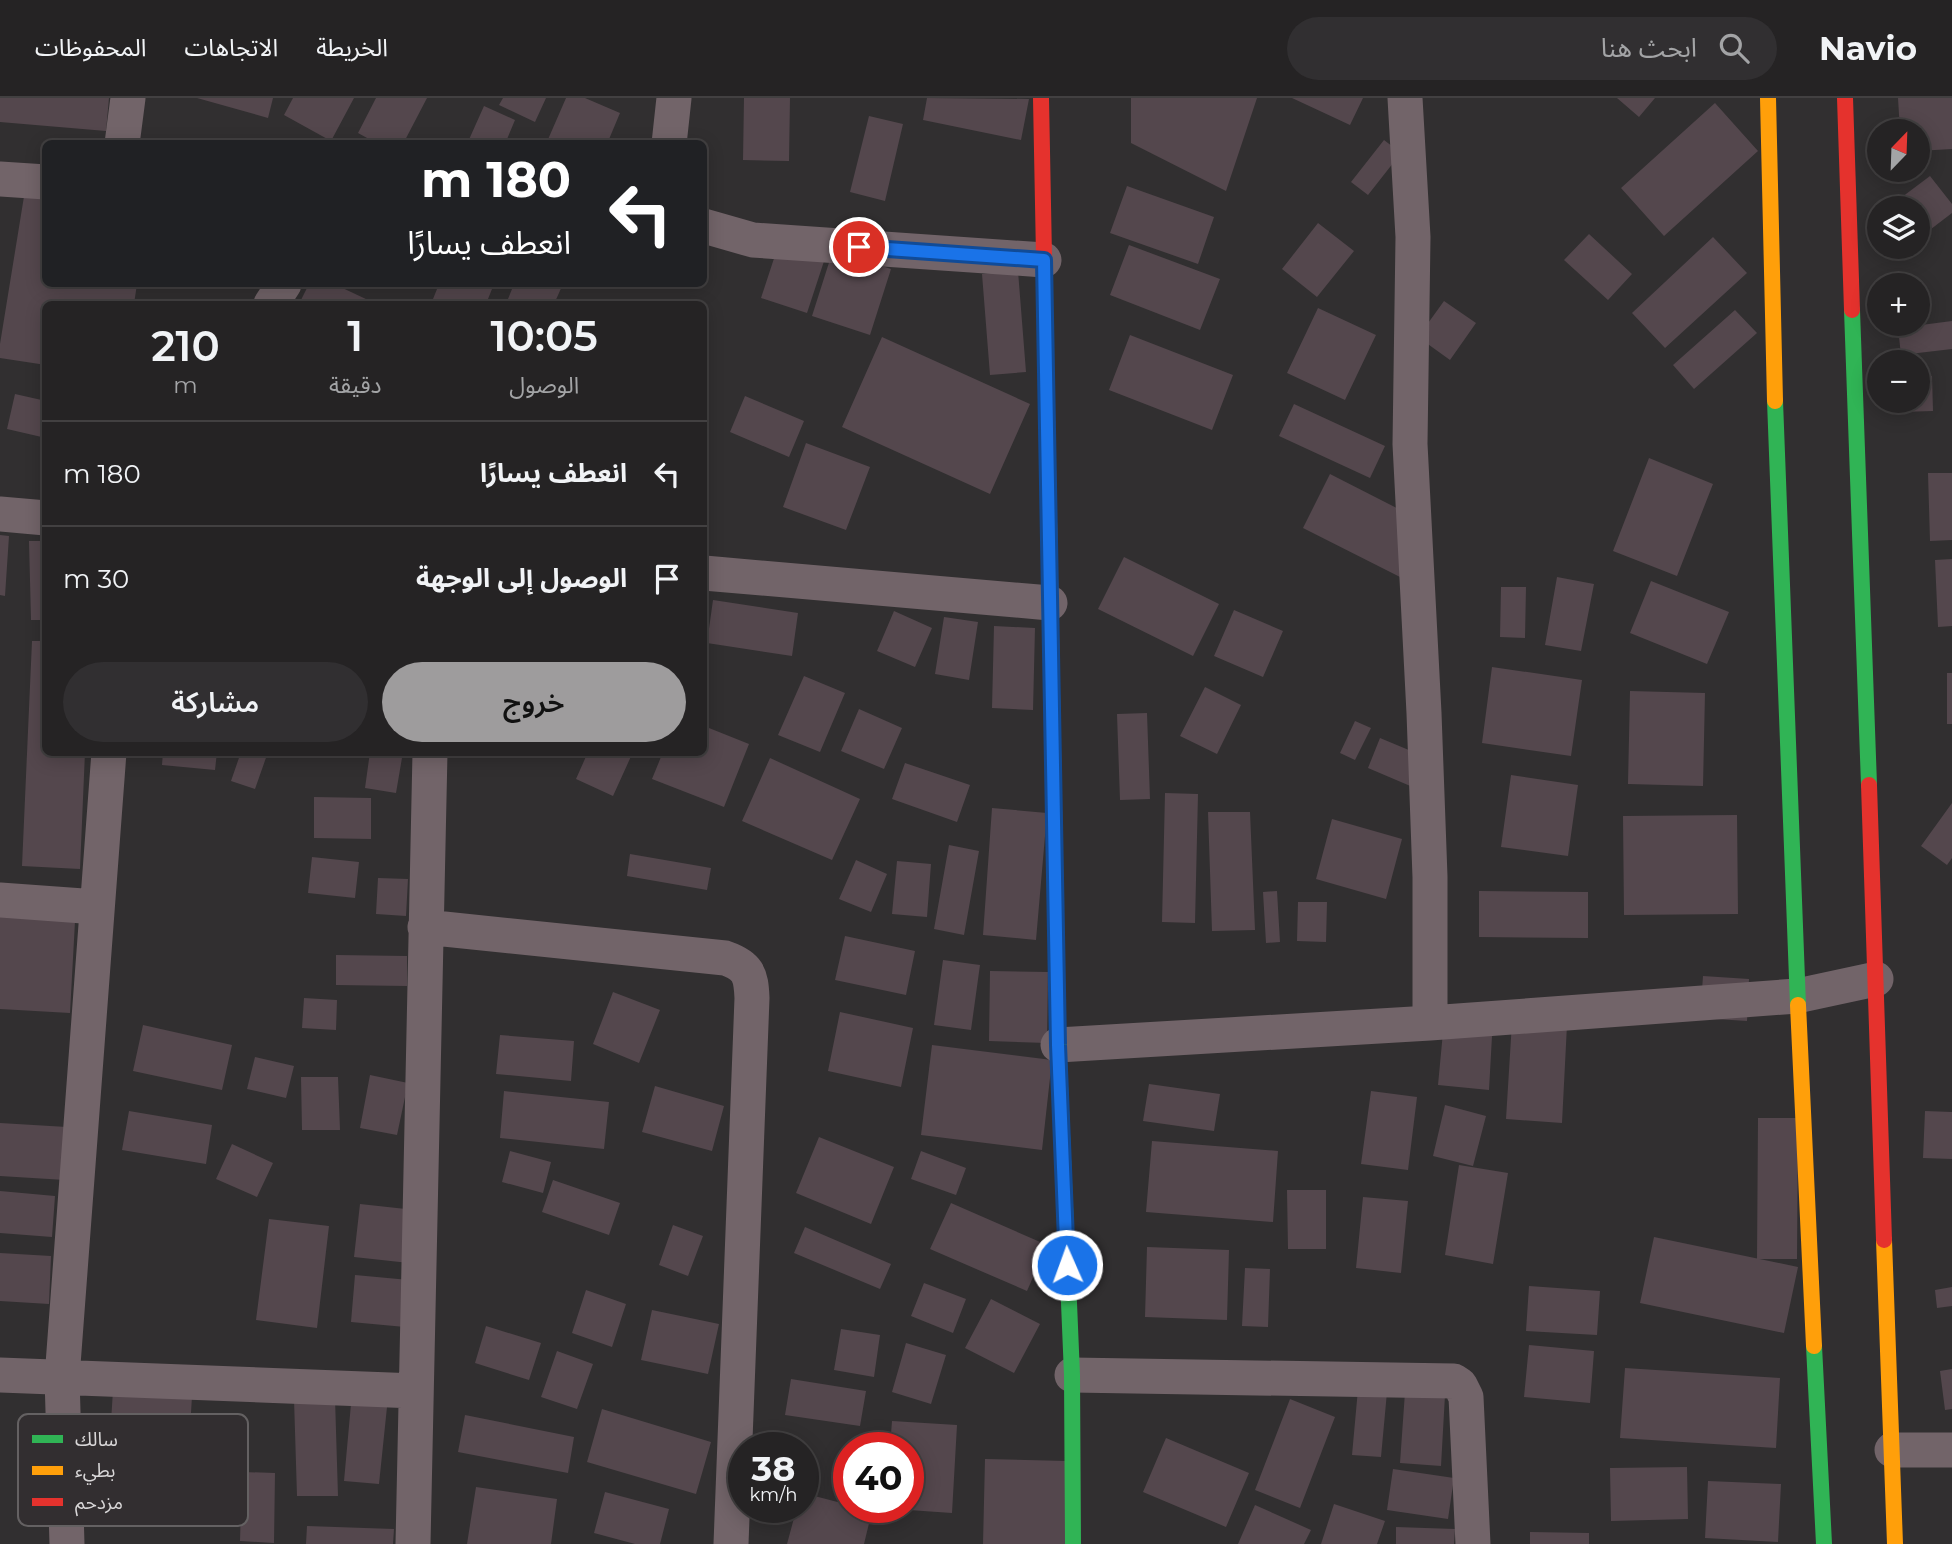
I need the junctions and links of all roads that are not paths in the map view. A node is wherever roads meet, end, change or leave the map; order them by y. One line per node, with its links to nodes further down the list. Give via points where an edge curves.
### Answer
1 (128, 98): 7 (street)
2 (674, 98): 8 (street)
3 (1041, 98): 12 (street)
4 (1405, 98): 24 (street, via 1413,237 1410,444 1430,877)
5 (1768, 98): 23 (street)
6 (1845, 98): 22 (street)
7 (123, 140)
8 (670, 140)
9 (0, 179): 10 (street)
10 (42, 182)
11 (707, 227): 12 (street, via 754,240)
12 (1044, 260): 16 (street)
13 (0, 514): 14 (street)
14 (42, 518)
15 (707, 573): 16 (street)
16 (1050, 603): 25 (street)
17 (109, 756): 20 (street)
18 (430, 756): 21 (street)
19 (0, 900): 20 (street)
20 (97, 907): 28 (street)
21 (425, 927): 29 (street); 36 (street, via 725,958 745,968 752,998)
22 (1876, 979): 23 (street); 31 (street)
23 (1797, 996): 24 (street); 39 (street)
24 (1430, 1023): 25 (street)
25 (1058, 1045): 26 (street)
26 (1072, 1374): 37 (street); 38 (street, via 1454,1381 1466,1397)
27 (0, 1375): 28 (street)
28 (62, 1378): 29 (street); 30 (street)
29 (416, 1391): 35 (street)
30 (63, 1414)
31 (1892, 1450): 32 (street); 40 (street)
32 (1952, 1450)
33 (66, 1526): 34 (street)
34 (67, 1544)
35 (413, 1544)
36 (731, 1544)
37 (1073, 1544)
38 (1474, 1544)
39 (1824, 1544)
40 (1895, 1544)

